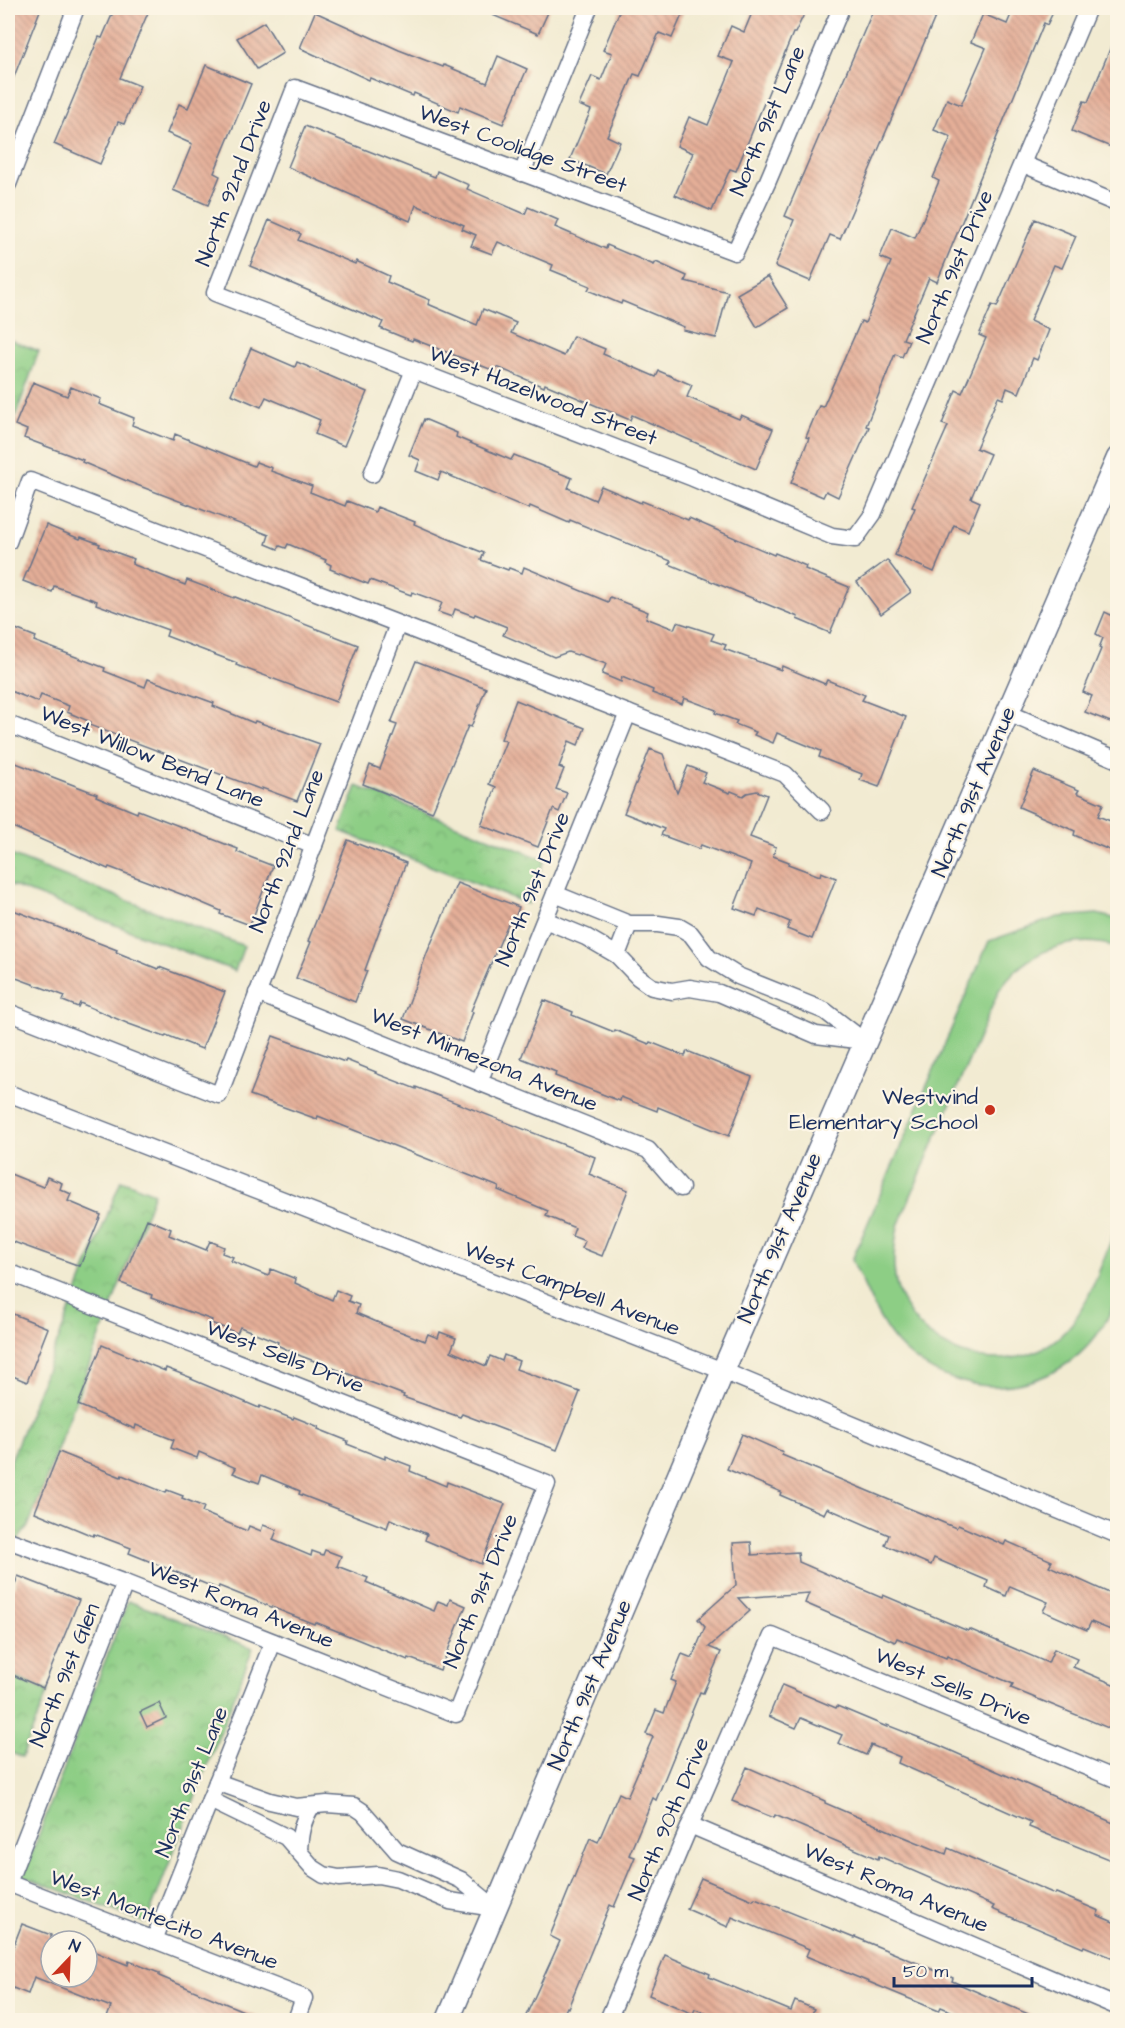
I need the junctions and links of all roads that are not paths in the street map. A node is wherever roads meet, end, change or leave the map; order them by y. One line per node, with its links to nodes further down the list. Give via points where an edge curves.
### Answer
1 (76, 8): 8 (street)
2 (589, 8): 7 (street)
3 (841, 8): 10 (street, North 91st Lane)
4 (1088, 8): 6 (street, North 91st Drive)
5 (295, 88): 7 (street, West Coolidge Street); 11 (street, North 92nd Drive)
6 (1023, 164): 9 (street); 15 (street, North 91st Drive, via 873,514)
7 (522, 173): 10 (street, West Coolidge Street)
8 (8, 184)
9 (1118, 204)
10 (735, 252)
11 (215, 293): 12 (street, West Hazelwood Street)
12 (414, 370): 14 (street); 15 (street, West Hazelwood Street, via 832,536)
13 (1118, 458): 19 (main road, North 91st Avenue)
14 (372, 474)
15 (855, 539)
16 (8, 542): 17 (street, via 30,482)
17 (398, 624): 18 (street); 23 (street, North 92nd Lane)
18 (628, 713): 22 (street, via 785,774); 24 (street, North 91st Drive)
19 (1008, 713): 21 (street); 30 (main road, North 91st Avenue)
20 (8, 724): 23 (street, West Willow Bend Lane)
21 (1118, 760)
22 (822, 811)
23 (314, 846): 28 (street, North 92nd Lane)
24 (555, 894): 25 (street, North 91st Drive); 26 (street)
25 (545, 920): 27 (street, via 586,936); 31 (street, North 91st Drive)
26 (629, 924): 27 (street); 30 (street, via 679,927 691,934 709,958 738,976 825,1011)
27 (617, 956): 30 (street, via 652,987 719,993 816,1035)
28 (257, 993): 29 (street, North 92nd Lane, via 219,1095); 31 (street, West Minnezona Avenue)
29 (8, 1012)
30 (865, 1042): 35 (main road, North 91st Avenue)
31 (479, 1082): 33 (street, West Minnezona Avenue, via 648,1150)
32 (8, 1093): 35 (street, West Campbell Avenue)
33 (681, 1188)
34 (8, 1272): 36 (street, West Sells Drive)
35 (723, 1371): 37 (street, West Campbell Avenue); 50 (main road, North 91st Avenue)
36 (547, 1485): 42 (street, North 91st Drive)
37 (1118, 1535)
38 (8, 1540): 39 (street, West Roma Avenue)
39 (125, 1583): 41 (street, West Roma Avenue); 49 (street, North 91st Glen)
40 (772, 1636): 43 (street, West Sells Drive); 47 (street, North 90th Drive)
41 (273, 1642): 42 (street, West Roma Avenue); 44 (street, North 91st Lane)
42 (456, 1714)
43 (1118, 1780)
44 (217, 1782): 45 (street, North 91st Lane); 46 (street, via 270,1801)
45 (210, 1800): 48 (street, via 286,1837); 51 (street, North 91st Lane)
46 (311, 1807): 48 (street, via 303,1820); 50 (street, via 354,1806 397,1851 461,1880)
47 (690, 1825): 52 (street, West Roma Avenue); 55 (street, North 90th Drive)
48 (298, 1850): 50 (street, via 324,1875 378,1875 398,1879 450,1901)
49 (8, 1883): 51 (street, West Montecito Avenue)
50 (495, 1908): 54 (main road, North 91st Avenue)
51 (154, 1940): 53 (street, West Montecito Avenue, via 304,1998)
52 (1118, 2007)
53 (296, 2020)
54 (448, 2020)
55 (608, 2020)

